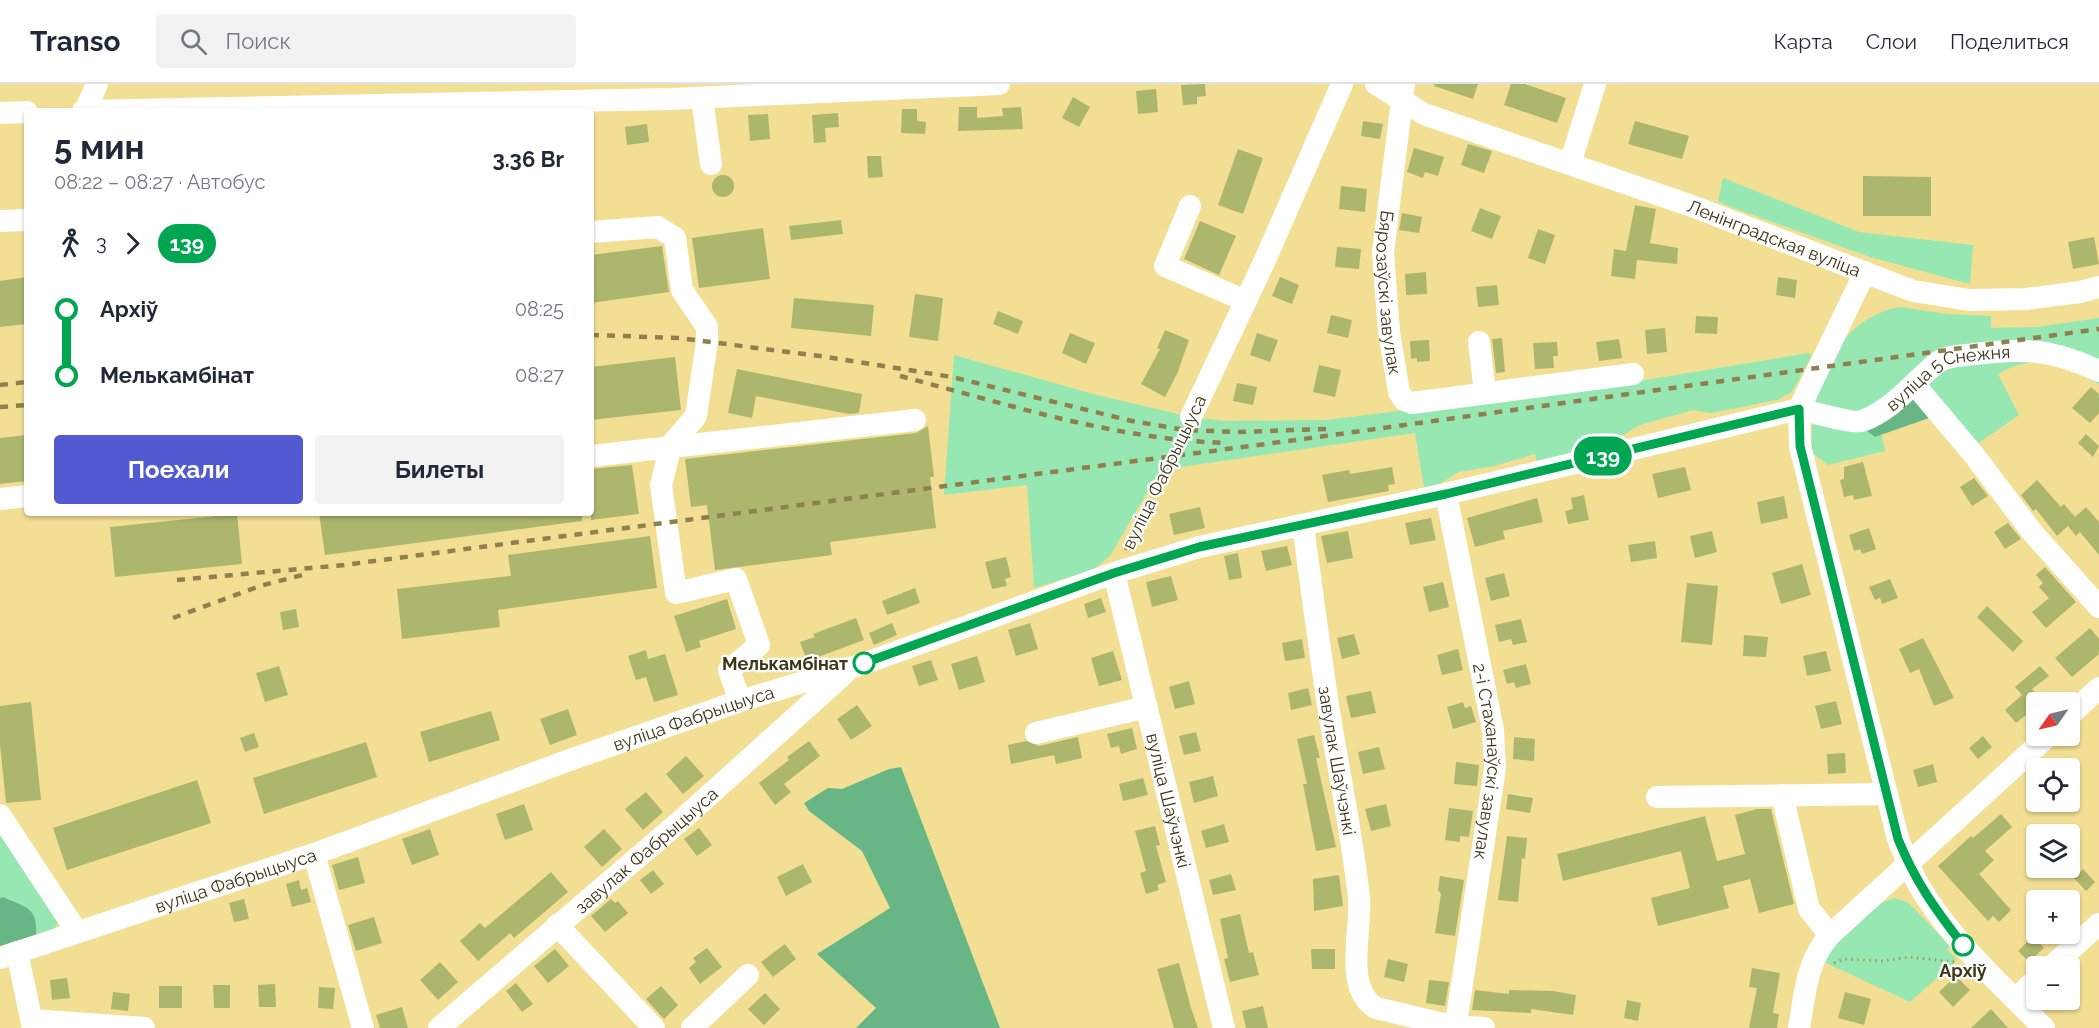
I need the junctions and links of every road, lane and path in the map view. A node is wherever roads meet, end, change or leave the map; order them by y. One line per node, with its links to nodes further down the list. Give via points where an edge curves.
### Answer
1 (97, 84): 9 (street)
2 (999, 84): 8 (street)
3 (1342, 84): 21 (street, вуліца Фабрыцыуса)
4 (1376, 84): 7 (street, Ленінградская вуліца)
5 (1595, 84): 14 (street)
6 (674, 92): 8 (street); 10 (street)
7 (1403, 93): 14 (street, Ленінградская вуліца, via 1425,114); 26 (street, Бярозаўскі завулак, via 1383,254 1399,393 1412,403)
8 (702, 98): 13 (street)
9 (85, 108)
10 (177, 108)
11 (0, 112): 12 (street)
12 (24, 112)
13 (711, 164)
14 (1570, 164): 19 (street, Ленінградская вуліца)
15 (1190, 206): 21 (street, via 1165,266)
16 (24, 220): 17 (street)
17 (0, 221)
18 (594, 231): 30 (street, via 658,226 675,238 682,290 707,327 707,342 696,416)
19 (1865, 273): 20 (street, via 1913,291 1969,300 2026,299); 27 (street, Ленінградская вуліца)
20 (2099, 287)
21 (1246, 301): 28 (street, вуліца Фабрыцыуса)
22 (1479, 342): 26 (street)
23 (2099, 371): 25 (street, вуліца 5 Снежня, via 2070,357 2037,350 1993,352 1947,357)
24 (1633, 374): 26 (street, Бярозаўскі завулак)
25 (1915, 385): 27 (street, вуліца 5 Снежня, via 1860,422); 37 (street, via 2032,532)
26 (1485, 393)
27 (1799, 409): 32 (street); 45 (street, Ленінградская вуліца, via 1800,446)
28 (1191, 417): 36 (path, вуліца Фабрыцыуса)
29 (915, 420): 30 (street)
30 (672, 446): 31 (street); 40 (street, via 661,485 676,593 736,579 759,645 729,670)
31 (594, 456)
32 (1446, 494): 35 (street); 63 (street, 2-і Стаханаўскі завулак, via 1493,730 1496,768 1457,1017)
33 (24, 496): 34 (street)
34 (0, 499)
35 (1303, 525): 36 (street, via 1199,547); 63 (street, завулак Шаўчэнкі, via 1352,839 1359,902 1357,982 1362,997 1376,1008)
36 (1114, 573): 38 (street, вуліца Фабрыцыуса); 42 (street, вуліца Шаўчэнкі)
37 (2099, 607)
38 (851, 668): 40 (street, вуліца Фабрыцыуса); 52 (street, завулак Фабрыцыуса)
39 (2099, 688): 41 (street)
40 (740, 701): 49 (street, вуліца Фабрыцыуса)
41 (2080, 706)
42 (1147, 707): 43 (street); 69 (street, вуліца Шаўчэнкі)
43 (1036, 733)
44 (2037, 746): 50 (street)
45 (1887, 794): 46 (street); 50 (street, Ленінградская вуліца)
46 (1782, 795): 47 (street); 54 (street, via 1809,909)
47 (1657, 796)
48 (0, 815): 53 (street)
49 (314, 854): 53 (street, вуліца Фабрыцыуса); 65 (street)
50 (1908, 866): 54 (street); 57 (street, Ленінградская вуліца, via 1926,897)
51 (2099, 924): 56 (street)
52 (557, 926): 66 (street, завулак Фабрыцыуса); 67 (street)
53 (77, 932): 55 (street, вуліца Фабрыцыуса)
54 (1830, 935): 58 (street, via 1816,951)
55 (8, 955): 62 (street)
56 (2063, 956)
57 (1982, 964): 58 (path, via 1909,957 1883,961 1844,959 1823,968); 61 (street, Ленінградская вуліца)
58 (1809, 968): 71 (street)
59 (748, 975): 68 (street)
60 (2026, 989): 61 (street)
61 (2015, 999): 72 (street, Ленінградская вуліца)
62 (33, 1024): 64 (street)
63 (1452, 1027): 70 (street)
64 (144, 1028)
65 (363, 1028)
66 (439, 1028)
67 (654, 1028)
68 (692, 1028)
69 (1224, 1028)
70 (1485, 1028)
71 (1798, 1028)
72 (2044, 1028)

